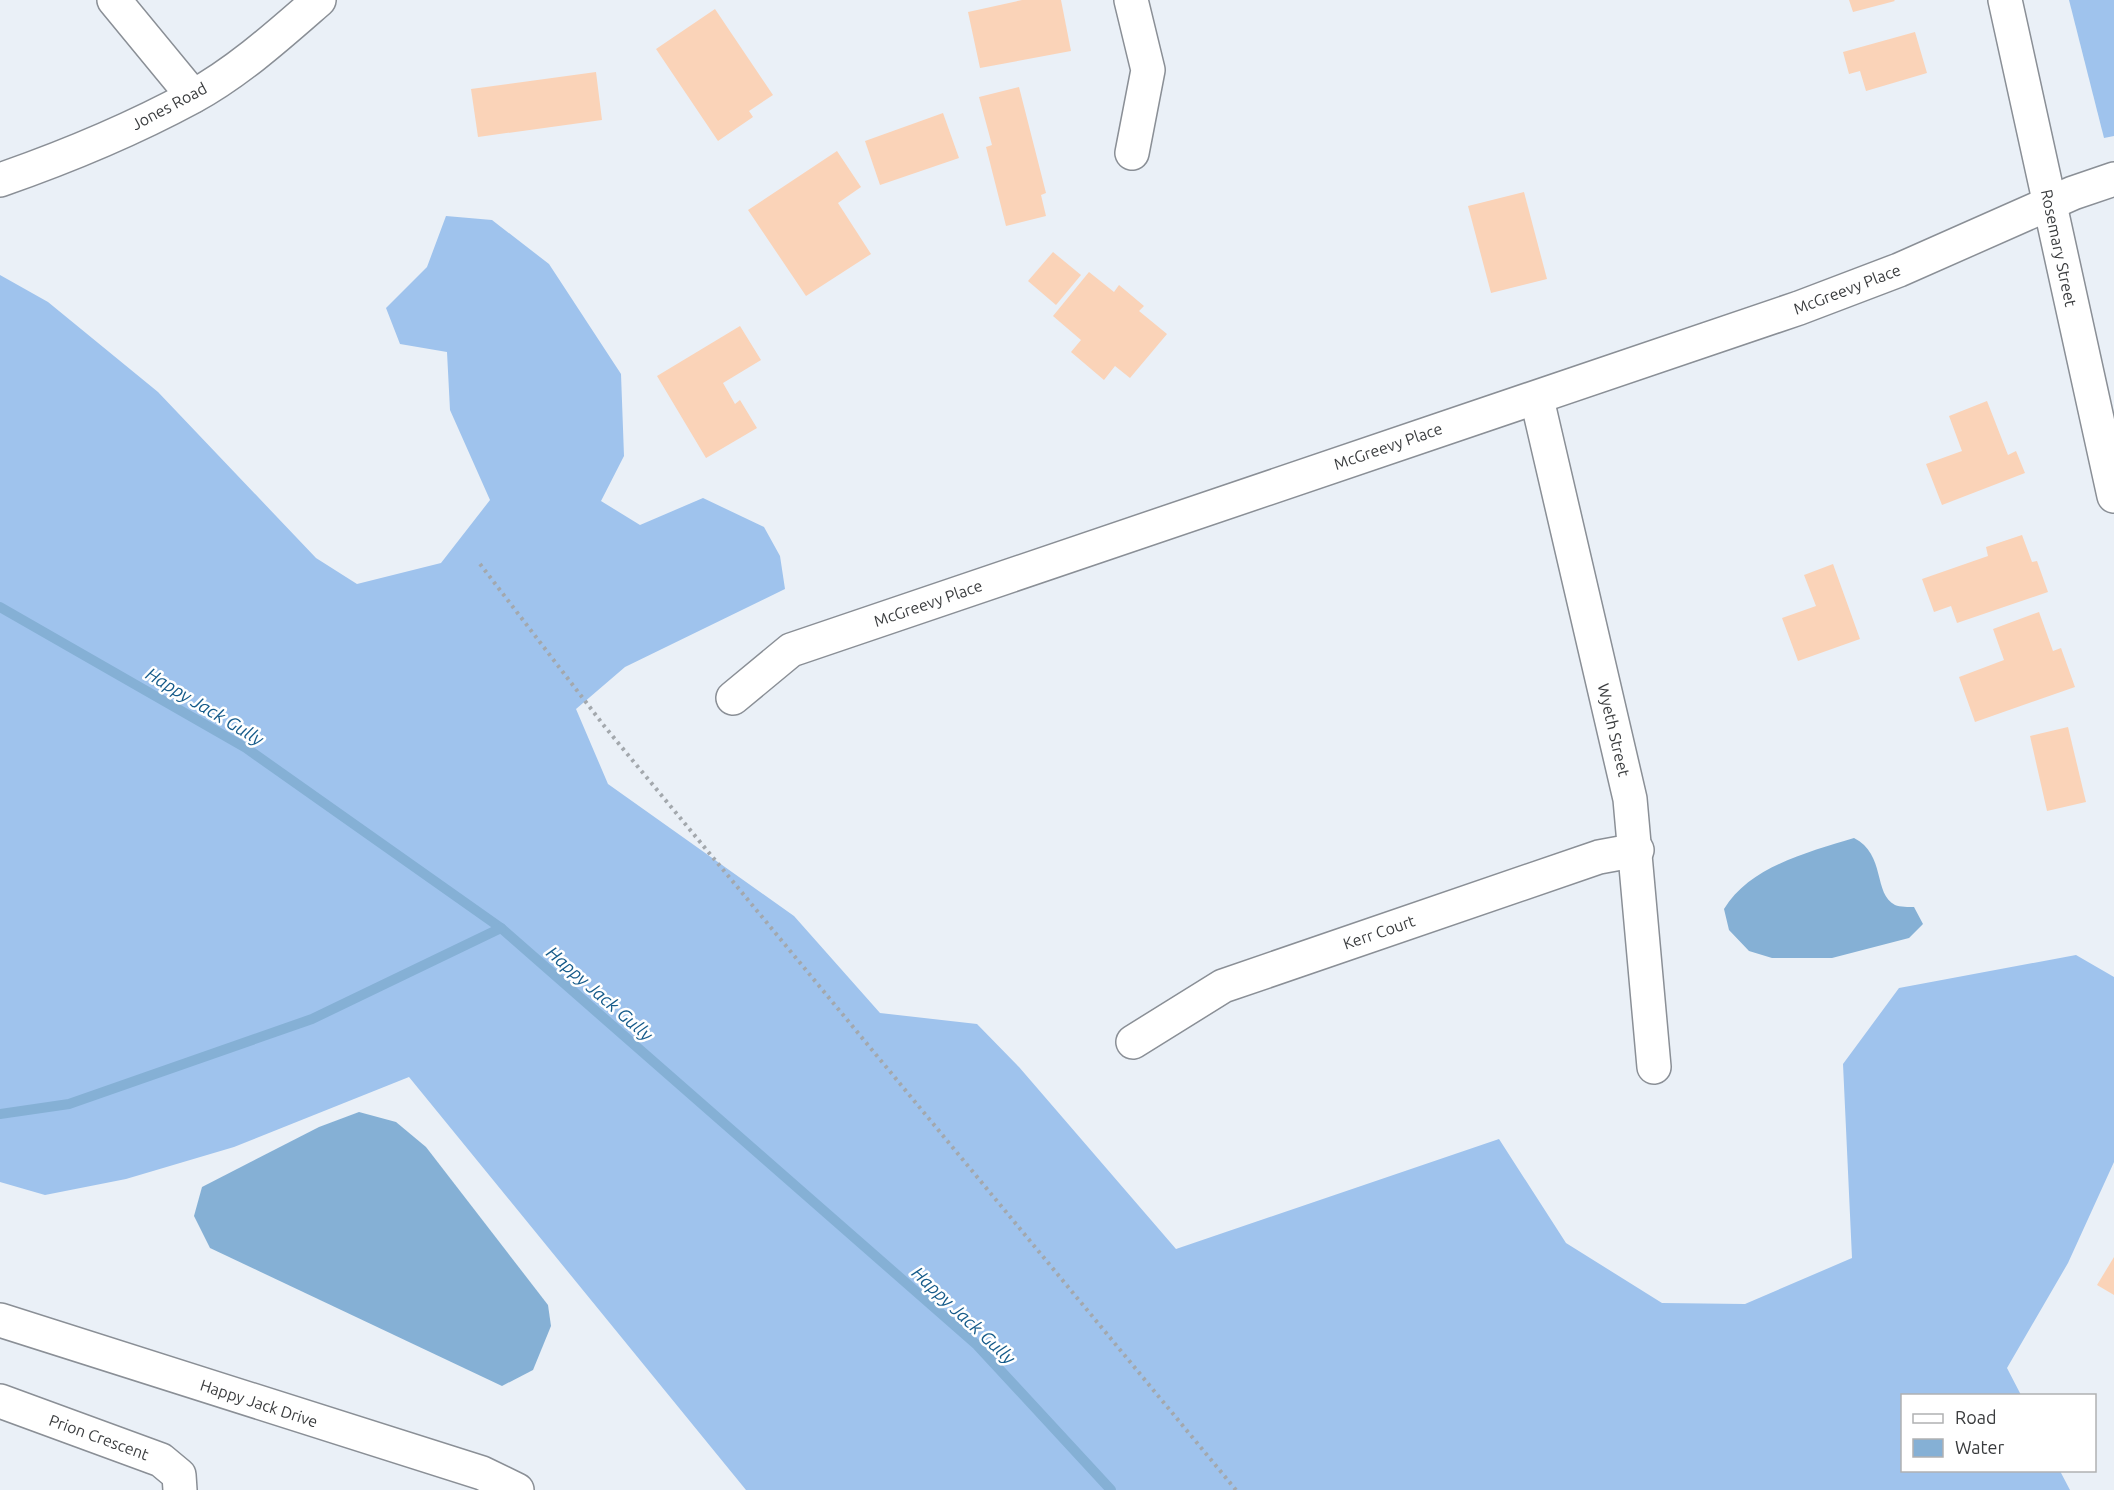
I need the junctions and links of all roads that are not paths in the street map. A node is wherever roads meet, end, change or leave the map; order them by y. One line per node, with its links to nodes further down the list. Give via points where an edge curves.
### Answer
1 (114, 0): 5 (street)
2 (319, 0): 5 (street, Jones Road, via 237,67)
3 (1131, 0): 6 (street, via 1148,70)
4 (2005, 0): 9 (street, Rosemary Street)
5 (193, 96): 8 (street, Jones Road, via 74,154)
6 (1132, 153)
7 (2114, 179): 9 (street, McGreevy Place)
8 (0, 180)
9 (2049, 203): 10 (street, McGreevy Place, via 1899,270); 11 (street, Rosemary Street)
10 (1537, 399): 12 (street, McGreevy Place, via 1479,415 791,650); 13 (street, Wyeth Street, via 1630,799)
11 (2114, 496)
12 (733, 698)
13 (1637, 850): 14 (street, Kerr Court, via 1599,857 1223,986); 15 (street, Wyeth Street)
14 (1133, 1042)
15 (1653, 1067)
16 (0, 1320): 19 (street, Happy Jack Drive, via 482,1473)
17 (0, 1401): 18 (street, Prion Crescent, via 161,1460 179,1475)
18 (180, 1490)
19 (517, 1490)

